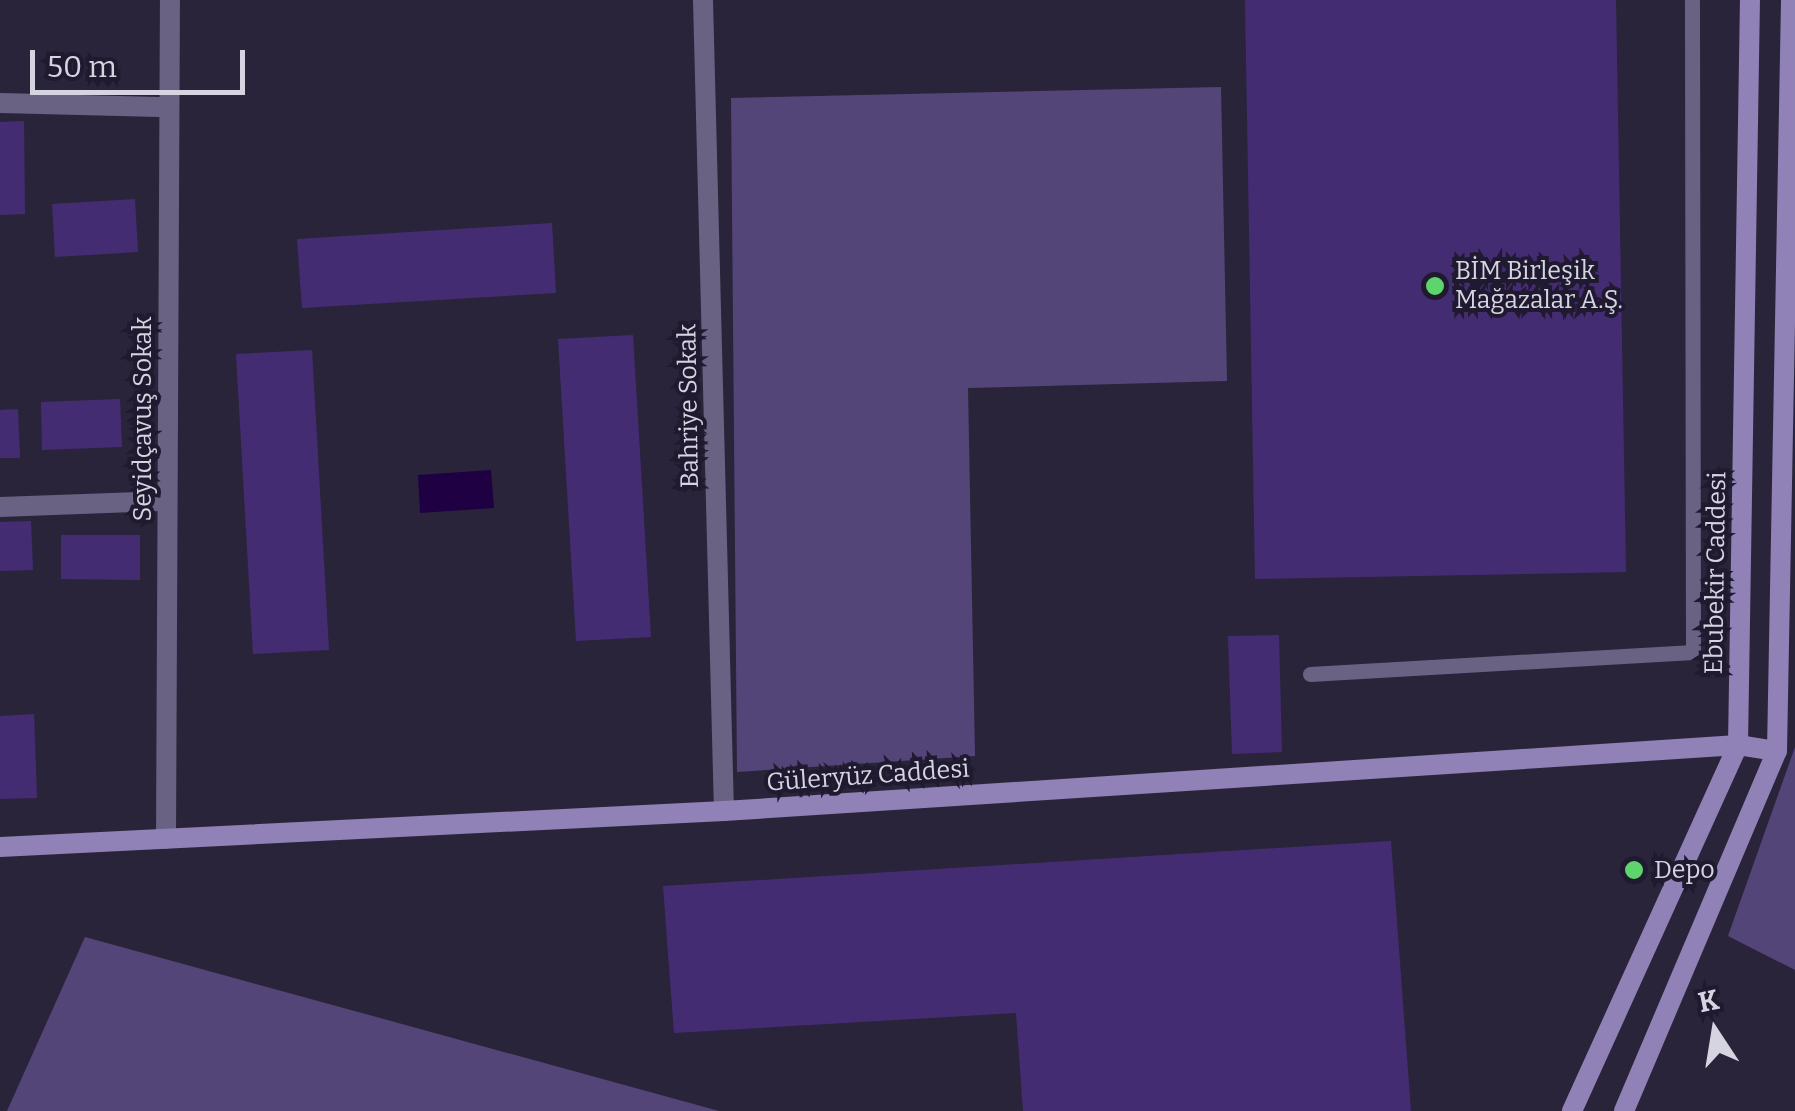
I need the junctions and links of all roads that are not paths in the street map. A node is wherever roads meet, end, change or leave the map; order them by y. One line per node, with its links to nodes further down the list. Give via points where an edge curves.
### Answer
1 (170, 0): 7 (street, Seyidçavuş Sokak)
2 (703, 0): 13 (street, Bahriye Sokak)
3 (1692, 0): 10 (lane, Ebubekir Caddesi, via 1693,652)
4 (1750, 0): 11 (main road, Ebubekir Caddesi)
5 (1791, 0): 12 (main road)
6 (0, 103): 7 (street)
7 (169, 107): 8 (street, Seyidçavuş Sokak)
8 (167, 501): 9 (street); 14 (street, Seyidçavuş Sokak)
9 (0, 507)
10 (1310, 674)
11 (1738, 744): 12 (main road, Güleryüz Caddesi); 13 (main road, Güleryüz Caddesi); 16 (main road, Ebubekir Caddesi)
12 (1777, 751): 17 (main road)
13 (724, 811): 14 (main road, Güleryüz Caddesi)
14 (166, 839): 15 (main road, Güleryüz Caddesi)
15 (0, 848)
16 (1572, 1111)
17 (1624, 1111)

